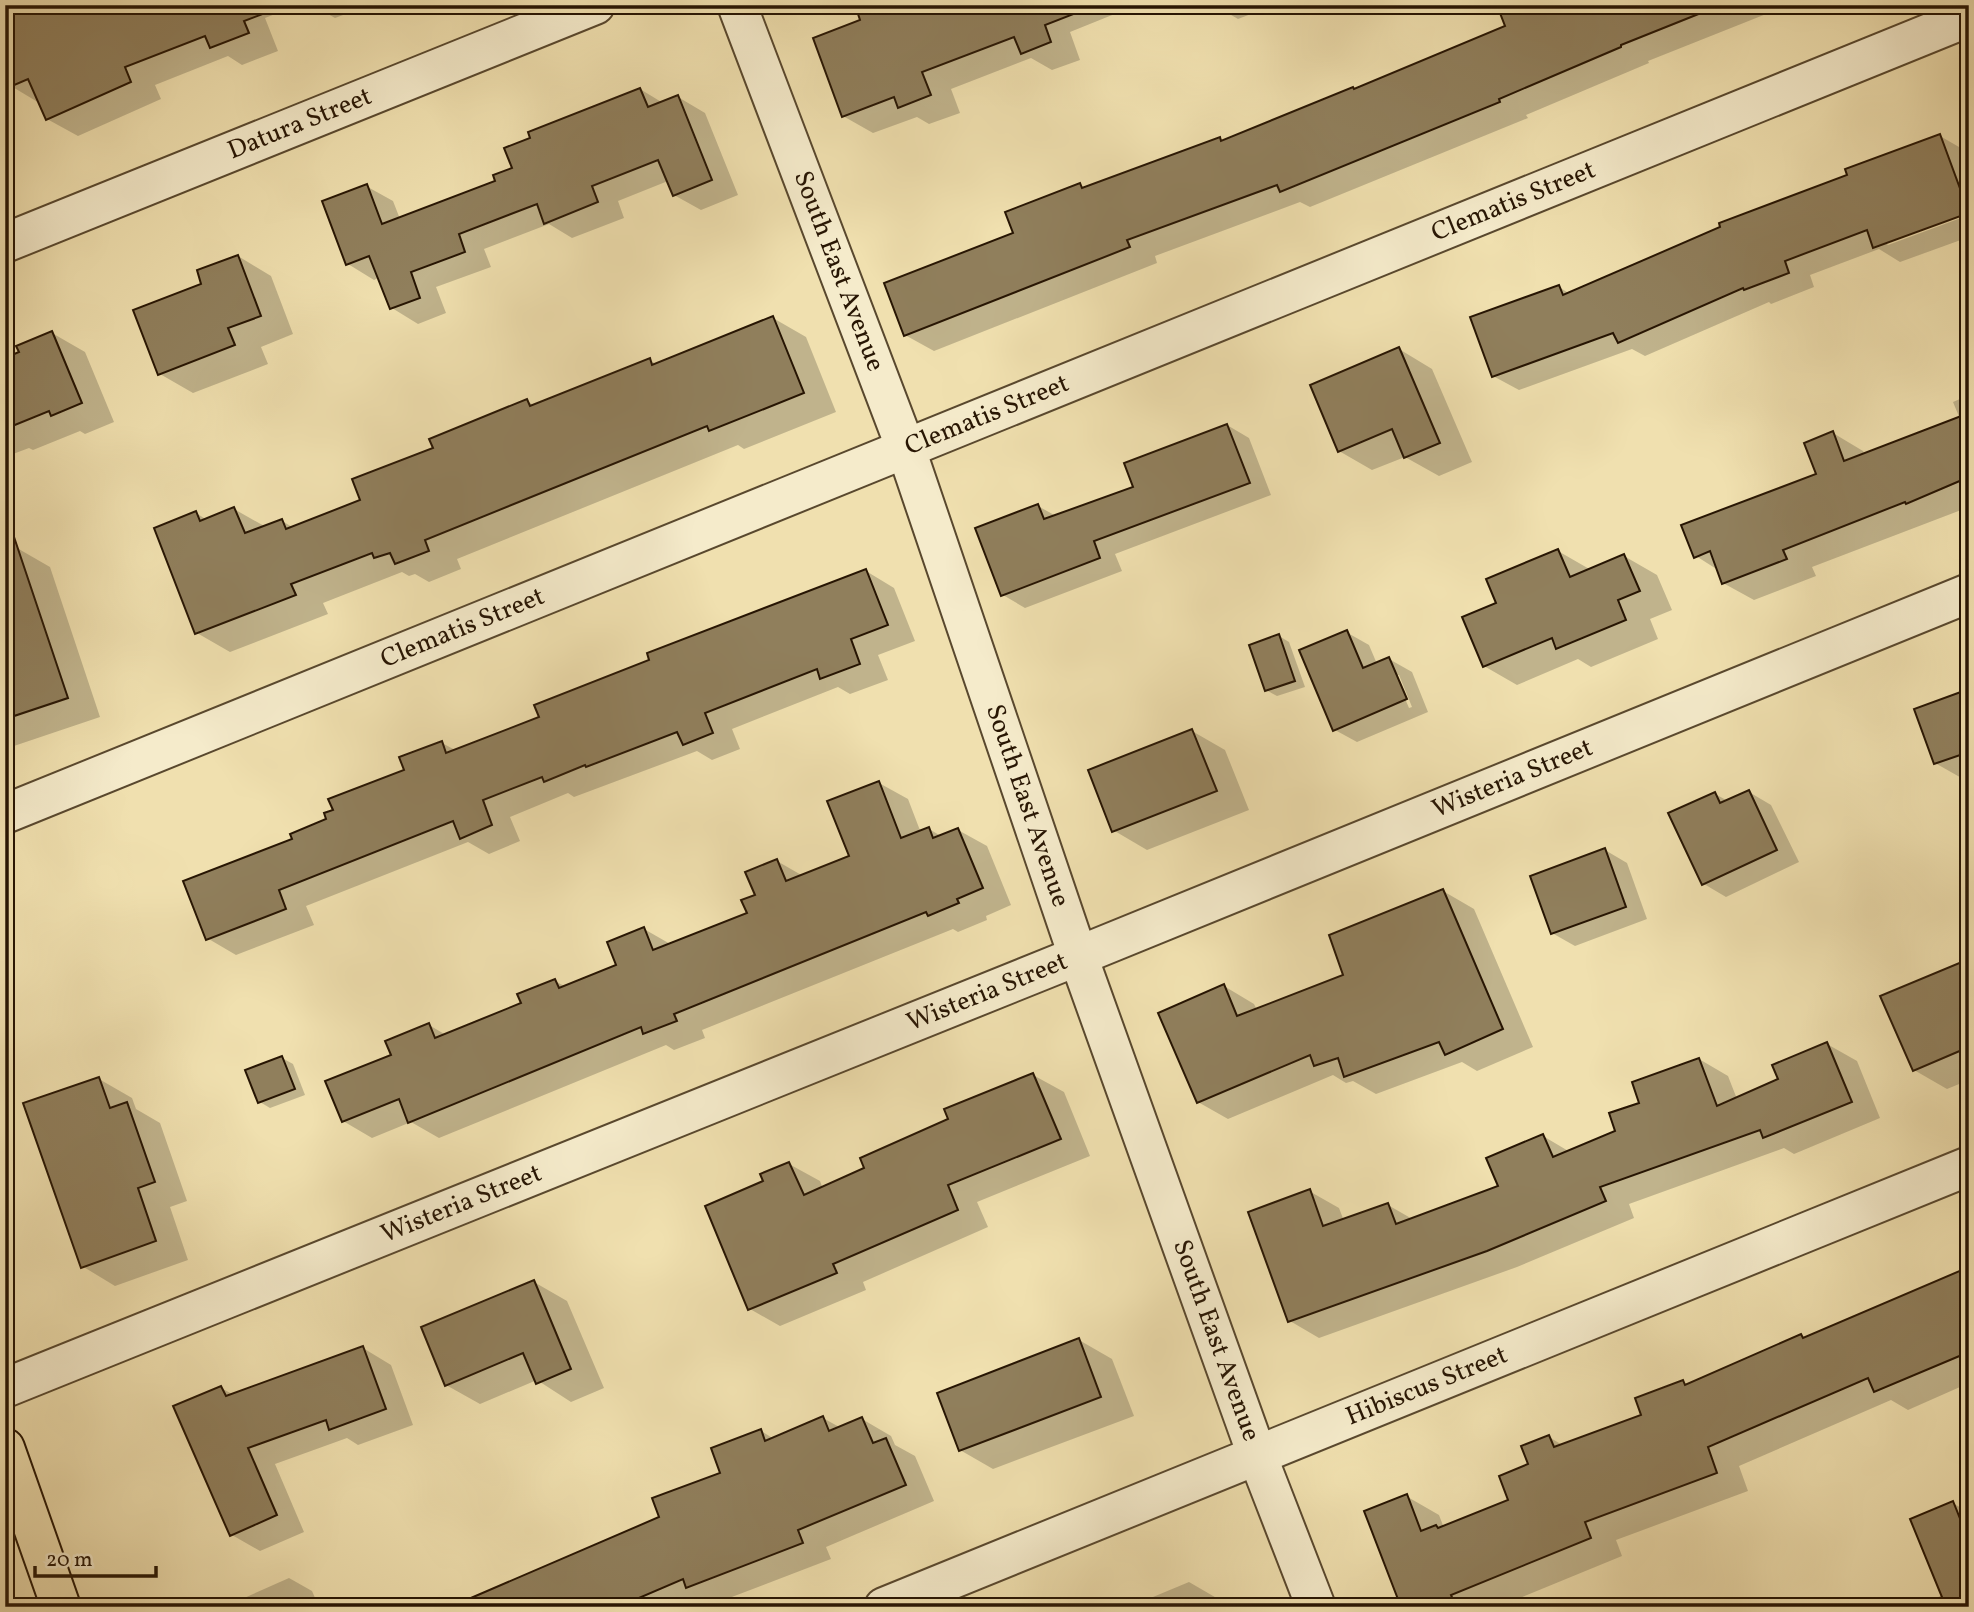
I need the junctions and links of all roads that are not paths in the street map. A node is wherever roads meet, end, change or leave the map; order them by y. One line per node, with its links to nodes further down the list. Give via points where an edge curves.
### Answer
1 (595, 5): 4 (street, Datura Street)
2 (737, 5): 5 (street, South East Avenue)
3 (1969, 17): 5 (street, Clematis Street)
4 (5, 243)
5 (906, 449): 7 (street, Clematis Street); 8 (street, South East Avenue)
6 (1969, 593): 8 (street, Wisteria Street)
7 (5, 814)
8 (1077, 956): 10 (street, Wisteria Street); 12 (street, South East Avenue)
9 (1969, 1166): 12 (street, Hibiscus Street)
10 (5, 1388)
11 (5, 1448): 13 (main road)
12 (1257, 1455): 14 (street, Hibiscus Street); 15 (street, South East Avenue)
13 (61, 1607)
14 (884, 1607)
15 (1316, 1607)

